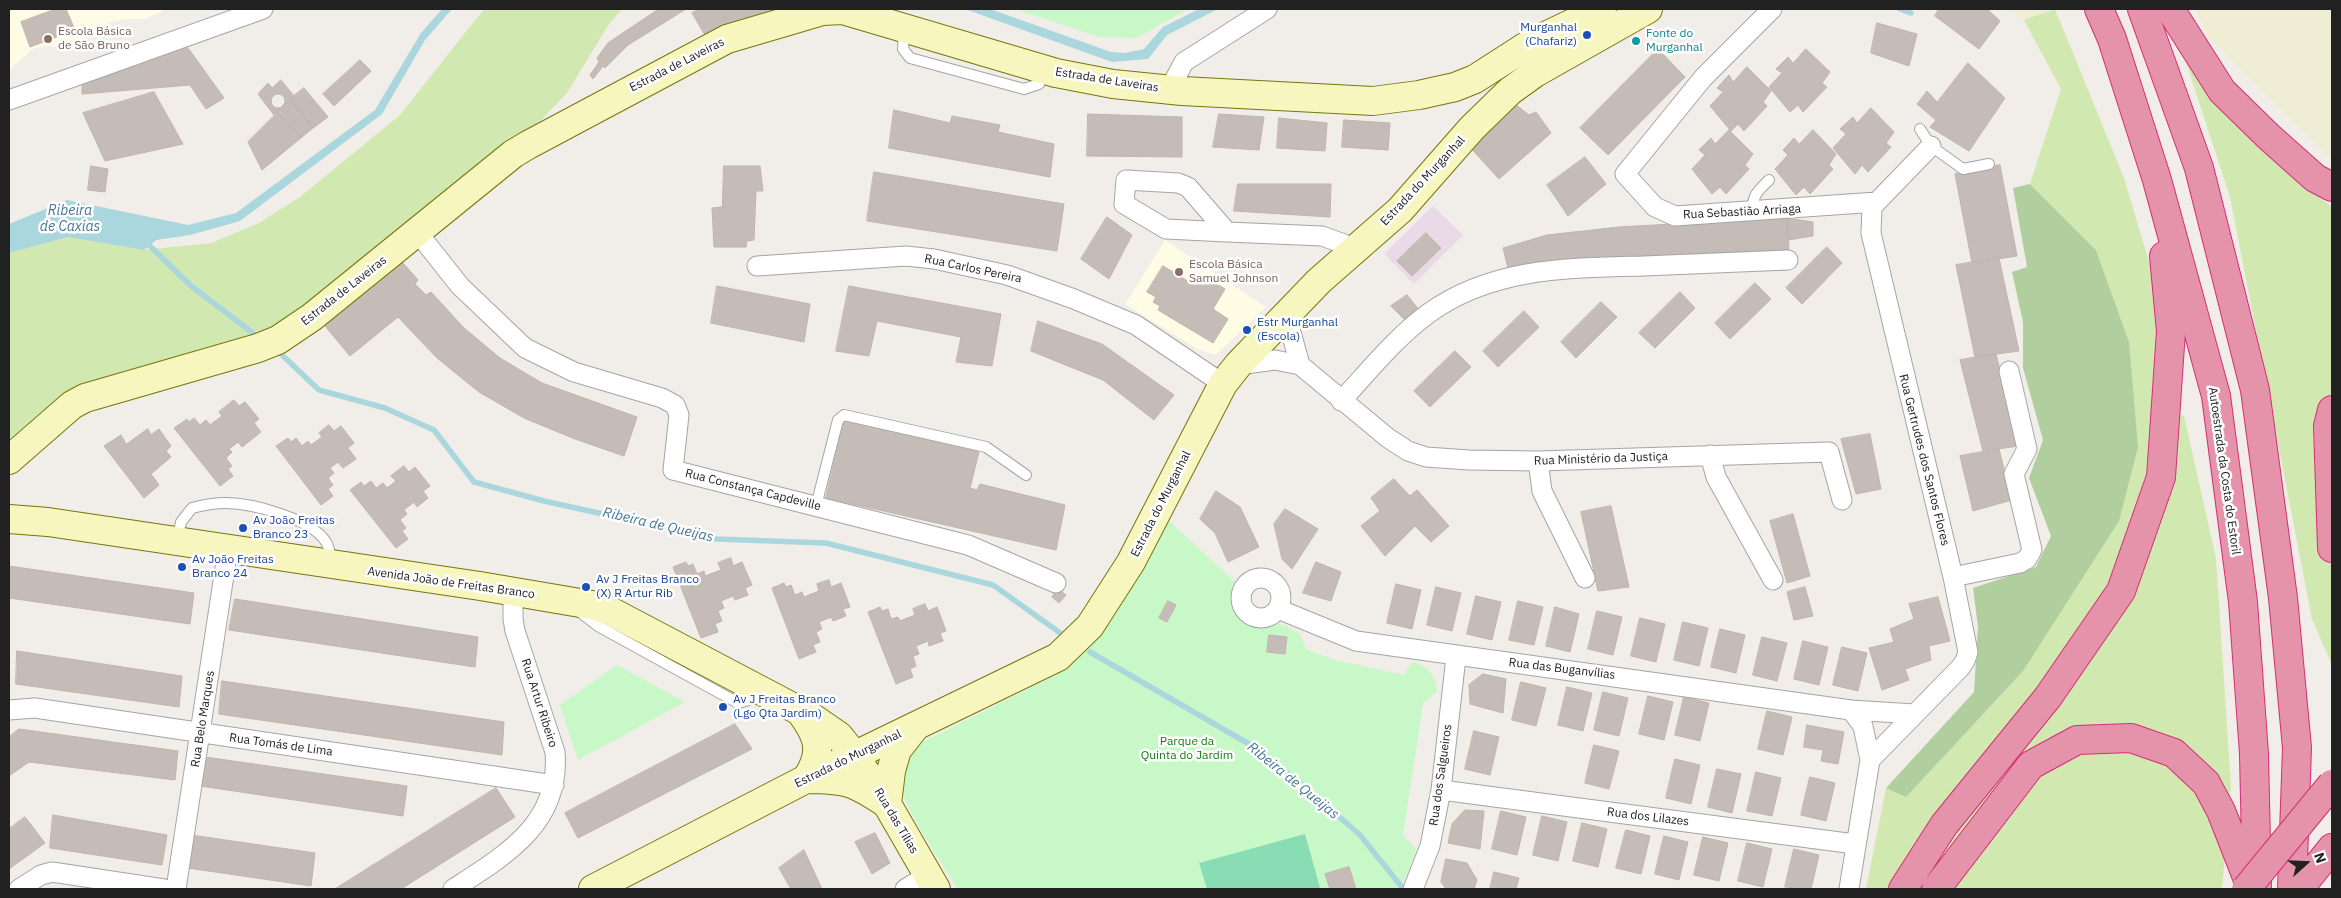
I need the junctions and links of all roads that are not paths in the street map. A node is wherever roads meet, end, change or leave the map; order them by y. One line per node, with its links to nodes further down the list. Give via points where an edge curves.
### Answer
1 (263, 9): 10 (street)
2 (1267, 9): 9 (street, via 1184,62)
3 (1648, 9): 8 (street, Estrada do Murganhal)
4 (1772, 9): 18 (street, Rua Sebastião Arriaga, via 1703,78 1625,174 1656,207 1675,216)
5 (2099, 9): 15 (highway, Autoestrada da Costa do Estoril, via 2112,39)
6 (2142, 9): 77 (highway, via 2199,168 2255,390 2283,598 2297,748)
7 (2170, 9): 16 (highway, via 2222,91 2315,178)
8 (1611, 14): 9 (street, Estrada de Laveiras, via 1531,43 1475,79 1419,95 1373,101); 21 (street, Estrada do Murganhal, via 1524,79 1472,128 1400,210)
9 (1169, 90): 20 (street, Estrada de Laveiras, via 1113,84 1047,70 843,10 830,10 727,39 528,145)
10 (9, 100)
11 (1920, 129): 12 (lane)
12 (1931, 146): 13 (lane, via 1963,168); 17 (street, Rua Gertrudes dos Santos Flores)
13 (1989, 164)
14 (1769, 180): 18 (lane, via 1755,194)
15 (2157, 180): 72 (highway, via 2171,331 2161,477 2121,590 2048,697 1944,825); 76 (highway, Autoestrada da Costa do Estoril, via 2216,396 2243,602 2254,754)
16 (2332, 187)
17 (1877, 202): 18 (street, Rua Sebastião Arriaga); 41 (street, Rua Gertrudes dos Santos Flores, via 1872,207 1870,220 1873,250)
18 (1753, 212)
19 (1227, 232): 19 (street, via 1174,230 1158,225 1124,204 1126,180 1178,183 1188,187); 21 (street, via 1322,236 1344,244)
20 (418, 233): 31 (street, Estrada de Laveiras, via 278,340 85,398 72,405); 35 (street, Rua Constança Capdeville, via 460,286 525,348 574,372 662,398 675,405 679,415 673,470)
21 (1352, 251): 24 (street, Estrada do Murganhal)
22 (1788, 260): 28 (street, via 1547,269 1500,280 1472,290 1431,312 1400,338)
23 (757, 266): 27 (street, Rua Carlos Pereira, via 906,256 1007,274 1136,325)
24 (1286, 314): 25 (street); 27 (street, Estrada do Murganhal)
25 (1300, 365): 27 (street, Rua Ministério da Justiça, via 1275,360); 28 (street, Rua Ministério da Justiça)
26 (2009, 371): 41 (street, via 2027,449 2014,474 2032,550 2020,563)
27 (1231, 374): 52 (street, Estrada do Murganhal, via 1131,562 1090,626 1058,658)
28 (1341, 401): 32 (street, Rua Ministério da Justiça, via 1388,438 1408,451 1426,457)
29 (2332, 410): 38 (highway, via 2328,426)
30 (1710, 455): 32 (street, Rua Ministério da Justiça); 34 (street, Rua Ministério da Justiça, via 1829,452); 43 (street, via 1716,477)
31 (9, 460)
32 (1538, 461): 42 (street, via 1542,491)
33 (1026, 475): 35 (lane, via 986,447 844,415 838,420)
34 (1842, 500)
35 (816, 506): 44 (street, Rua Constança Capdeville, via 968,545)
36 (9, 519): 37 (street, Avenida João de Freitas Branco)
37 (177, 541): 39 (street, Avenida João de Freitas Branco); 40 (lane, via 181,522 192,508 226,503 247,505 294,520 318,533 330,551)
38 (2332, 548)
39 (228, 549): 40 (street, Avenida João de Freitas Branco); 53 (street, Rua Belo Marques)
40 (330, 565): 45 (street, Avenida João de Freitas Branco)
41 (1953, 577): 51 (street, Rua Gertrudes dos Santos Flores, via 1968,652 1960,668)
42 (1585, 578)
43 (1773, 580)
44 (1056, 583)
45 (513, 592): 49 (street, Avenida João de Freitas Branco, via 610,610); 58 (street, Rua Artur Ribeiro, via 515,631 556,752)
46 (1278, 609): 47 (street, Rua das Buganvílias, via 1356,641)
47 (1456, 657): 50 (street, Rua das Buganvílias, via 1543,666); 59 (street, Rua dos Salgueiros)
48 (9, 710): 53 (street, Rua Tomás de Lima, via 35,708)
49 (799, 710): 54 (street, Avenida João de Freitas Branco, via 839,736); 56 (street, via 814,735 817,748 816,765)
50 (1851, 710): 51 (street, Rua das Buganvílias); 55 (street, via 1863,726)
51 (1914, 714): 55 (street, Rua Gertrudes dos Santos Flores)
52 (915, 727): 54 (street, Estrada do Murganhal); 60 (street, via 897,750)
53 (201, 733): 58 (street, Rua Tomás de Lima); 66 (street, Rua Belo Marques)
54 (854, 755): 56 (street, Estrada do Murganhal); 60 (street, Rua das Tílias)
55 (1870, 760): 61 (street)
56 (806, 779): 60 (street, via 836,779 859,786); 68 (street, Estrada do Murganhal)
57 (2332, 784): 74 (highway, bridge)
58 (554, 785): 67 (street, Rua Artur Ribeiro, via 542,816 525,838)
59 (1441, 790): 61 (street, Rua dos Lilazes); 70 (street, Rua dos Salgueiros, via 1430,846)
60 (887, 804): 63 (street, Rua das Tílias)
61 (1855, 844): 71 (street)
62 (2332, 848): 78 (highway)
63 (932, 882): 69 (street)
64 (19, 889): 65 (street, via 52,872)
65 (164, 889)
66 (176, 889)
67 (453, 889)
68 (593, 889)
69 (904, 889)
70 (1413, 889)
71 (1849, 889)
72 (1903, 889)
73 (1936, 889): 75 (highway, via 2031,765 2077,740 2132,738 2174,753 2206,783 2221,810)
74 (2246, 889)
75 (2252, 889)
76 (2257, 889)
77 (2292, 889)
78 (2299, 889)

